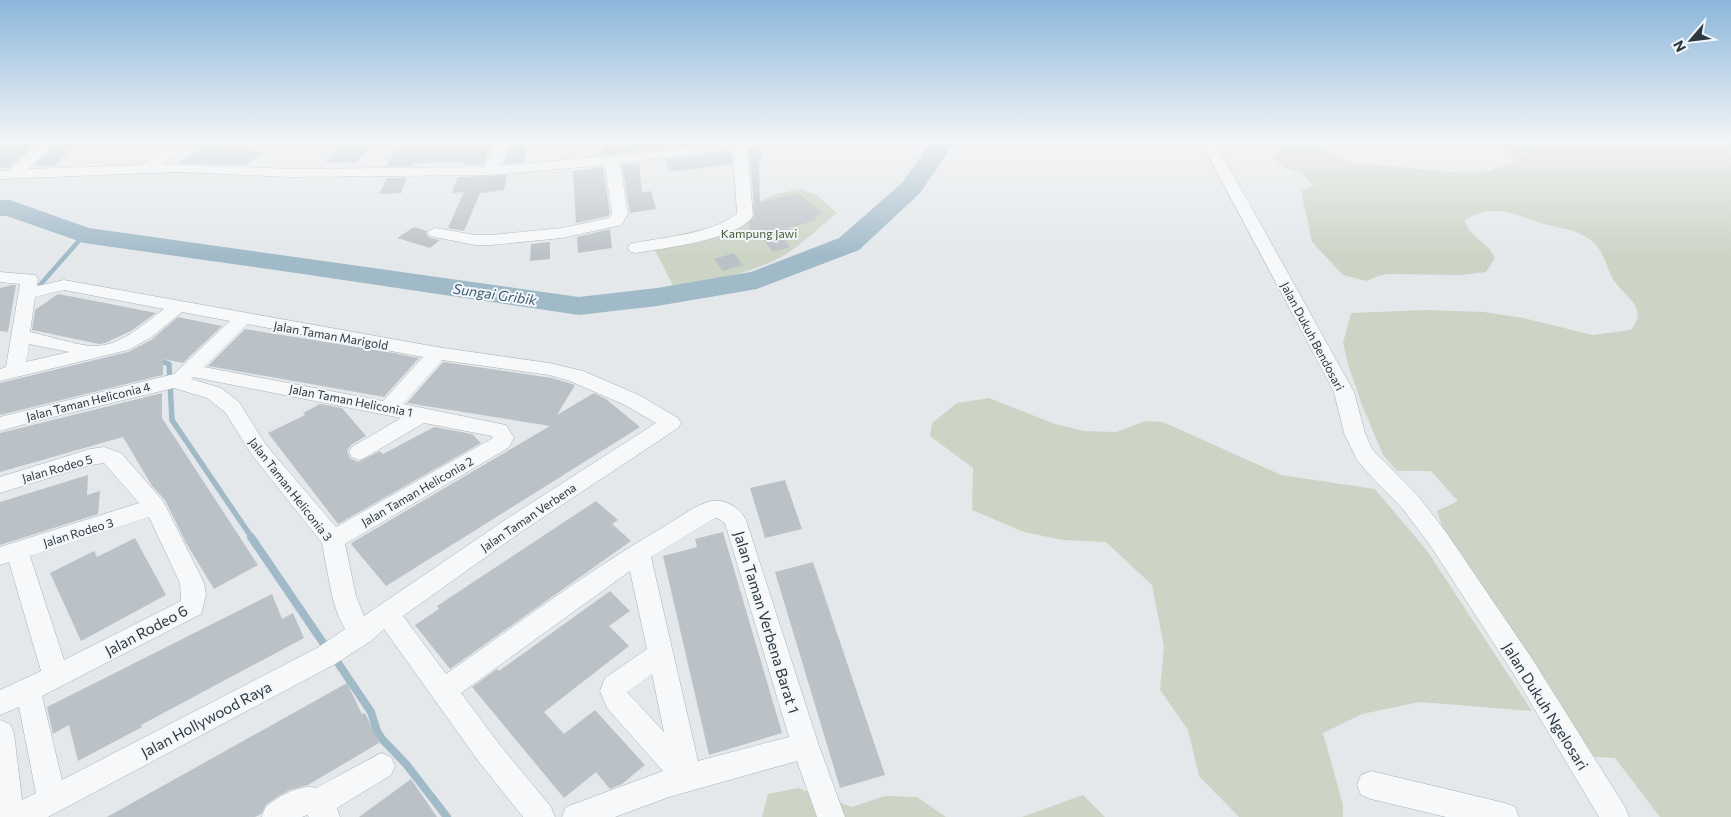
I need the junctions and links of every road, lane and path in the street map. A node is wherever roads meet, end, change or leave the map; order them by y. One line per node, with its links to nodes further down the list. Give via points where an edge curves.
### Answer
1 (615, 180): 4 (street, via 620,214 615,222 562,233 491,240)
2 (744, 180): 5 (street, via 745,216 731,226 696,237)
3 (1229, 180): 27 (street, Jalan Dukuh Bendosari, via 1344,392 1352,428 1360,446 1371,464 1425,521)
4 (436, 233)
5 (636, 248)
6 (0, 277): 7 (street, via 29,279)
7 (36, 292): 8 (street, Jalan Taman Marigold, via 64,285); 10 (street)
8 (177, 307): 9 (street, Jalan Taman Marigold); 11 (street, via 144,334 121,346)
9 (242, 319): 12 (street, Jalan Taman Marigold); 14 (street)
10 (26, 337): 11 (street); 13 (street)
11 (93, 350): 13 (street)
12 (437, 353): 15 (street); 17 (street, Jalan Taman Marigold, via 576,376 632,400)
13 (8, 373)
14 (176, 379): 15 (street, Jalan Taman Heliconia 1); 18 (street, Jalan Taman Heliconia 4); 24 (street, Jalan Taman Heliconia 3, via 214,393 232,407 259,450)
15 (389, 408): 16 (street, Jalan Taman Heliconia 1)
16 (423, 414): 19 (street, Jalan Taman Heliconia 1, via 498,430 504,438); 20 (street)
17 (671, 423): 28 (street, Jalan Taman Verbena, via 513,526)
18 (0, 424)
19 (501, 442): 24 (street, Jalan Taman Heliconia 2)
20 (359, 452)
21 (114, 458): 22 (street, Jalan Rodeo 5, via 104,455 90,458); 23 (street, Jalan Rodeo 6)
22 (0, 485)
23 (155, 507): 26 (street, Jalan Rodeo 3); 31 (street, Jalan Rodeo 6, via 192,583 192,607)
24 (333, 540): 29 (street, Jalan Taman Heliconia 3, via 344,596 350,615)
25 (638, 552): 30 (street); 33 (street, Jalan Taman Verbena Barat 1); 36 (street, Jalan Taman Verbena Barat 1, via 711,510 729,513 735,520)
26 (8, 553): 31 (street)
27 (1476, 595): 49 (street, Jalan Dukuh Ngelosari)
28 (388, 615): 29 (street, Jalan Hollywood Raya); 33 (street)
29 (362, 632): 40 (street, Jalan Hollywood Raya, via 332,652)
30 (661, 653): 38 (street); 38 (street, via 614,686 613,691 616,699)
31 (56, 677): 32 (street, Jalan Rodeo 6)
32 (28, 690): 34 (street, Jalan Rodeo 6); 40 (street)
33 (444, 690): 45 (street)
34 (0, 703)
35 (0, 733): 42 (street)
36 (805, 746): 38 (street); 47 (street, Jalan Taman Verbena Barat 1)
37 (381, 766): 41 (street)
38 (688, 778): 46 (street)
39 (1371, 785): 48 (street)
40 (52, 799): 43 (street, Jalan Hollywood Raya)
41 (314, 808): 44 (street)
42 (10, 817)
43 (19, 817)
44 (276, 817)
45 (541, 817)
46 (576, 817)
47 (831, 817)
48 (1505, 817)
49 (1614, 817)

